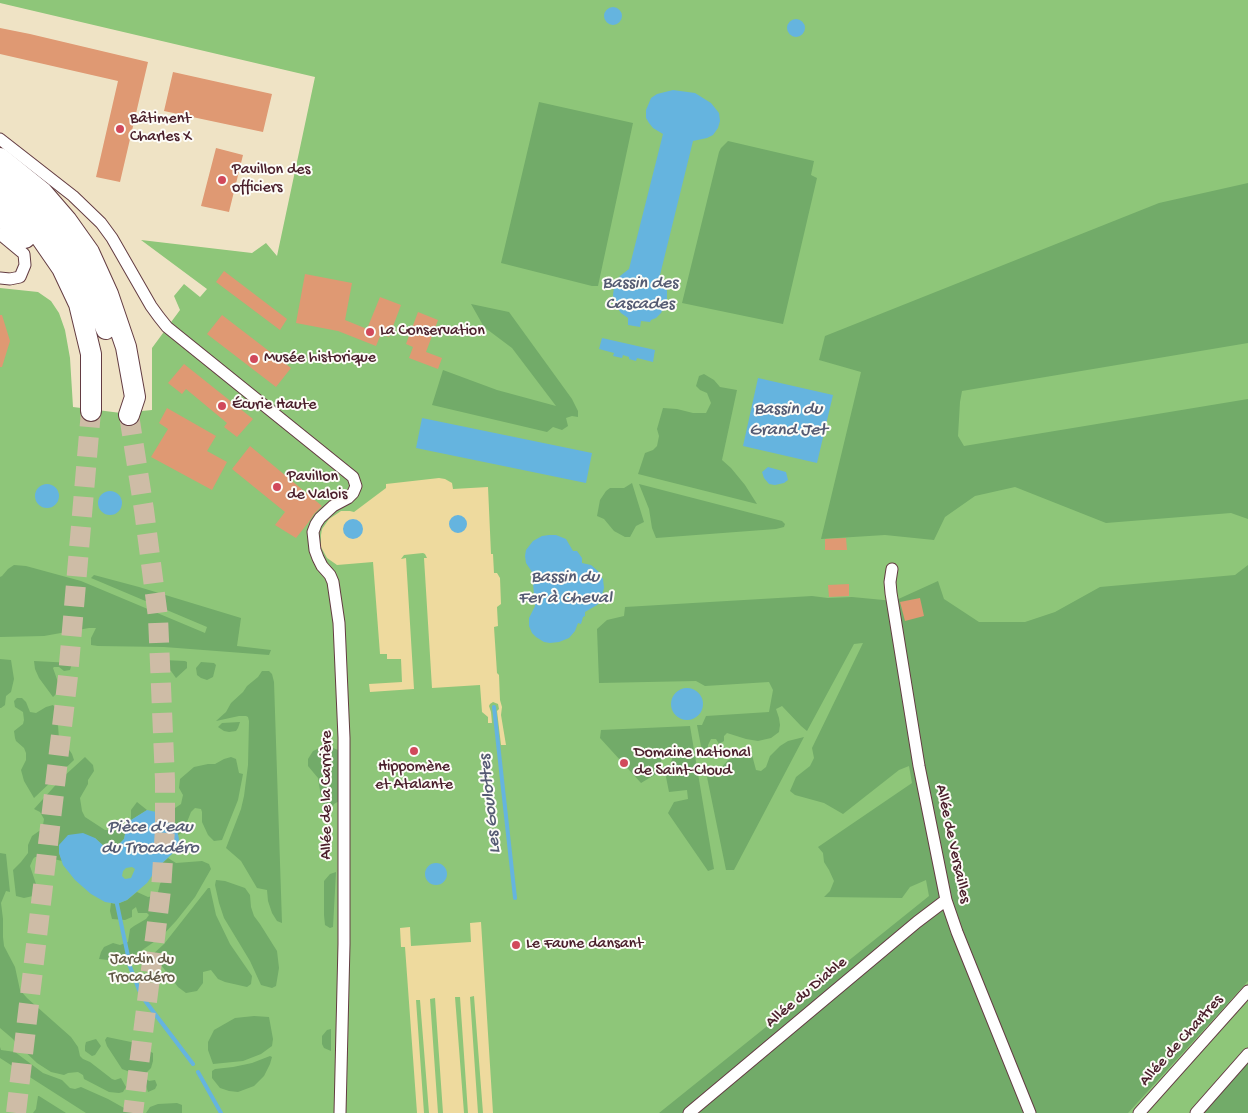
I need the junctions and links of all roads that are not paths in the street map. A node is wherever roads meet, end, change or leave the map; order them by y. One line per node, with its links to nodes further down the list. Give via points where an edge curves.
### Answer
1 (0, 139): 12 (street, Allée de la Carrière, via 73,196 101,223 167,327 353,477 356,486 353,493 326,512 313,532 314,550 333,582 339,623 344,738)
2 (0, 158): 3 (highway, via 42,192 89,252 108,294 126,348 136,397 130,415 114,350 95,298 75,260 30,204)
3 (0, 180)
4 (0, 198): 5 (highway, via 20,214 42,239 62,268 79,304 91,354 86,411 80,357 68,308 52,274 32,246)
5 (0, 216)
6 (0, 234): 7 (street, via 24,254 25,265 20,277)
7 (0, 278)
8 (892, 569): 9 (street, Allée de Versailles, via 892,602 919,766)
9 (946, 900): 13 (street, Allée du Diable); 14 (street, Allée de Versailles)
10 (1248, 991): 15 (street, Allée de Chartres)
11 (1248, 1054): 16 (street)
12 (340, 1113)
13 (689, 1113)
14 (1030, 1113)
15 (1140, 1113)
16 (1196, 1113)

